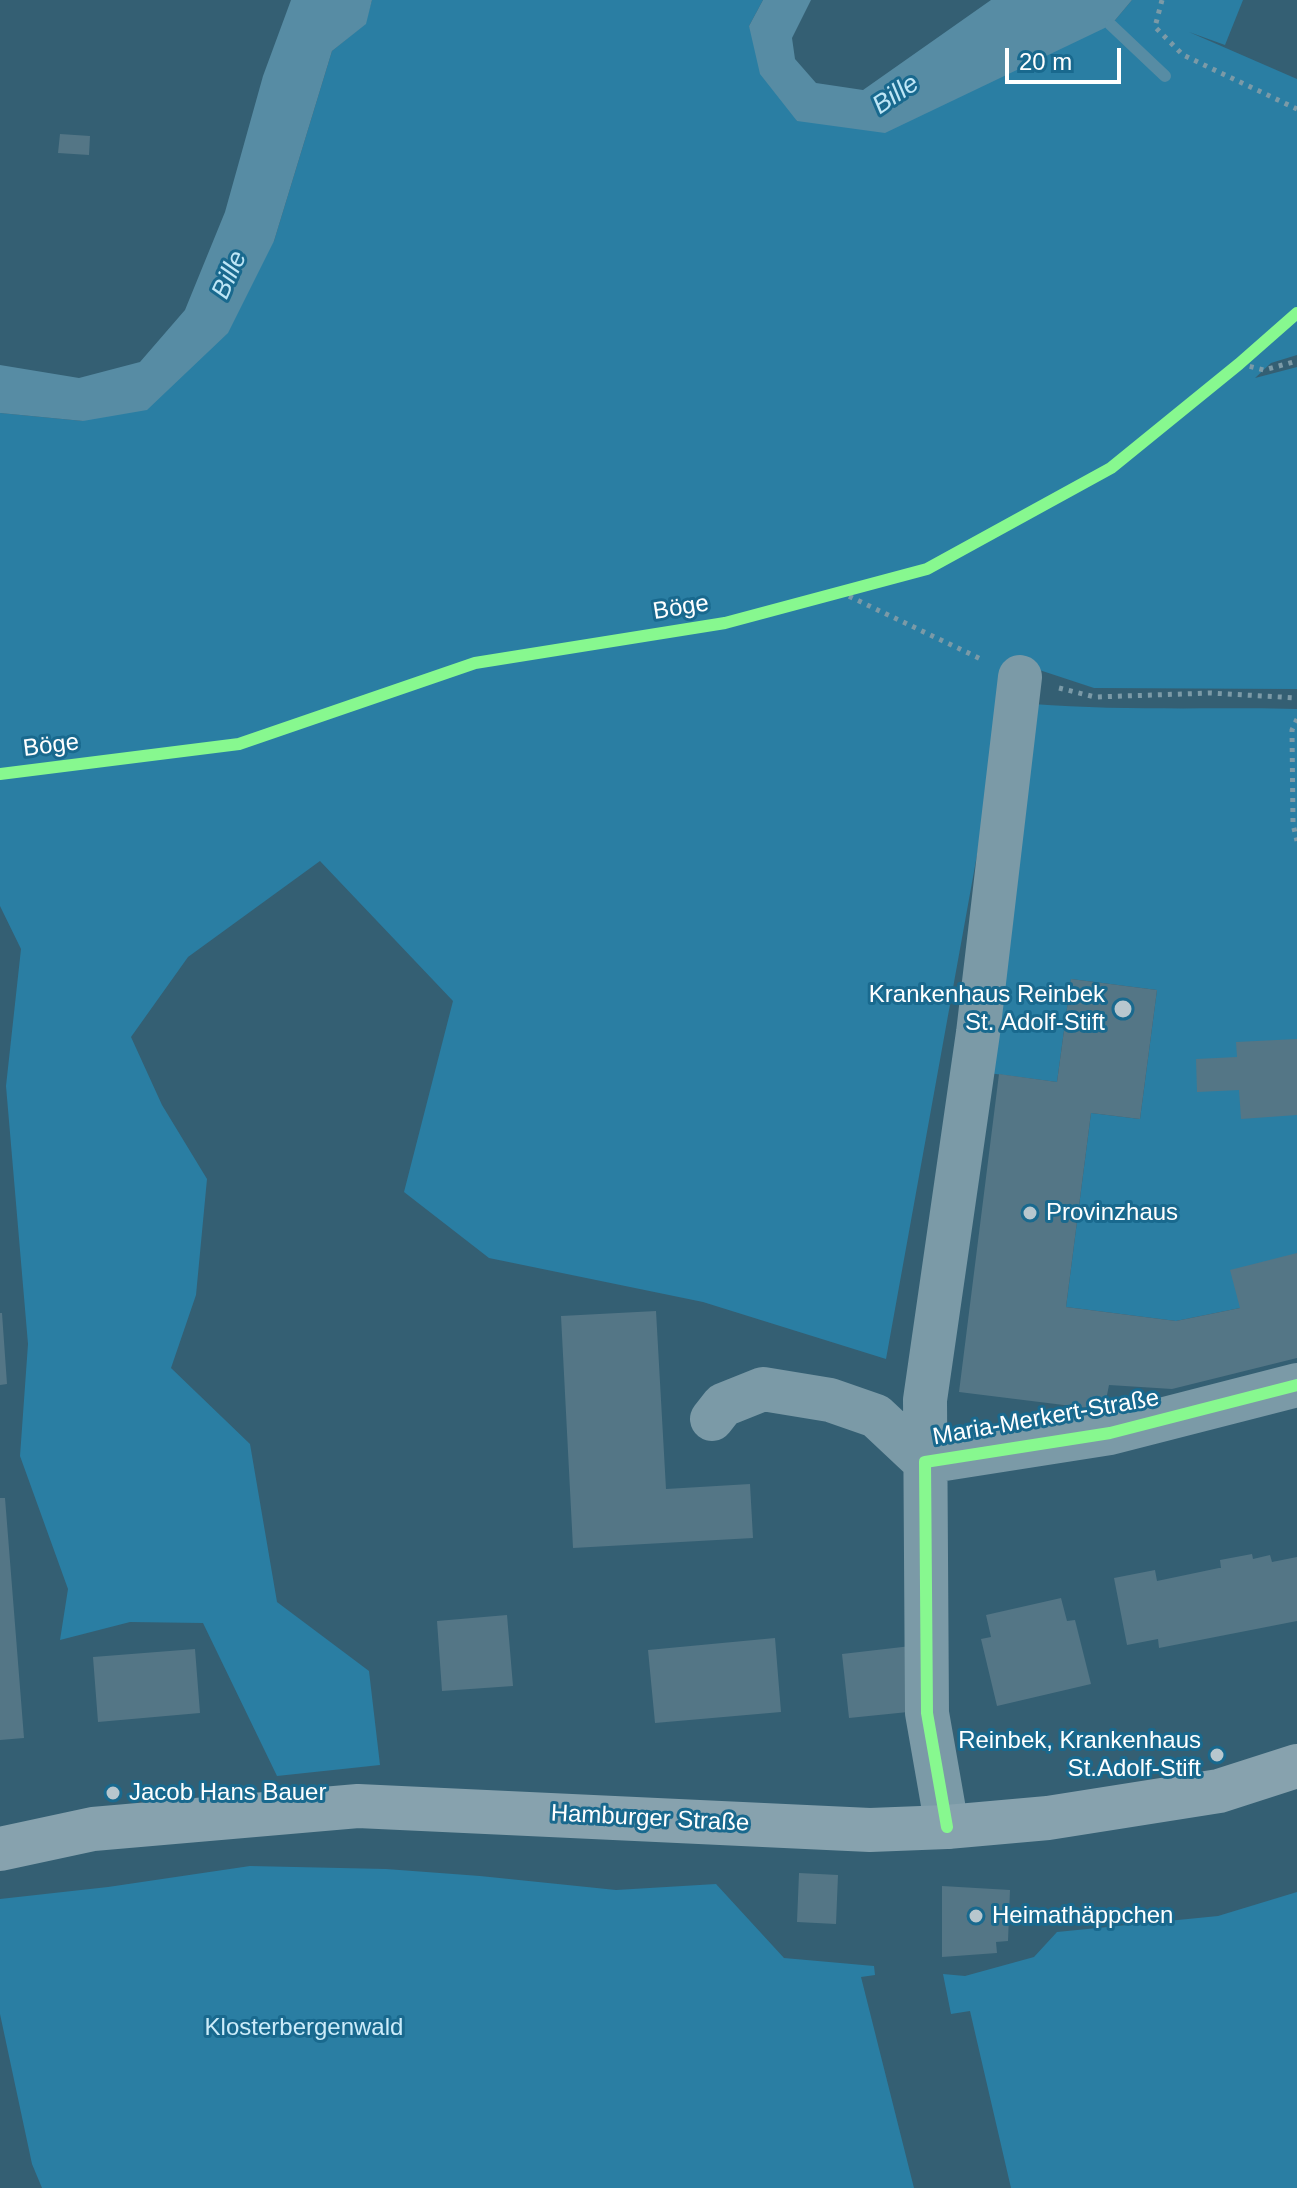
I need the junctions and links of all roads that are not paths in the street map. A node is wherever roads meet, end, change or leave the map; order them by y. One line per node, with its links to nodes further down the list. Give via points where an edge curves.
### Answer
1 (1020, 677): 4 (street, via 976,1046 925,1400)
2 (1297, 1385): 4 (street, Maria-Merkert-Straße, via 1110,1433)
3 (712, 1419): 4 (street, via 723,1405 763,1389 830,1400 876,1416)
4 (925, 1462): 6 (street, Maria-Merkert-Straße, via 927,1713)
5 (1297, 1766): 6 (main road, Hamburger Straße, via 1219,1791 1048,1818)
6 (947, 1827): 7 (main road, Hamburger Straße, via 870,1830 358,1806 93,1829)
7 (0, 1849)

